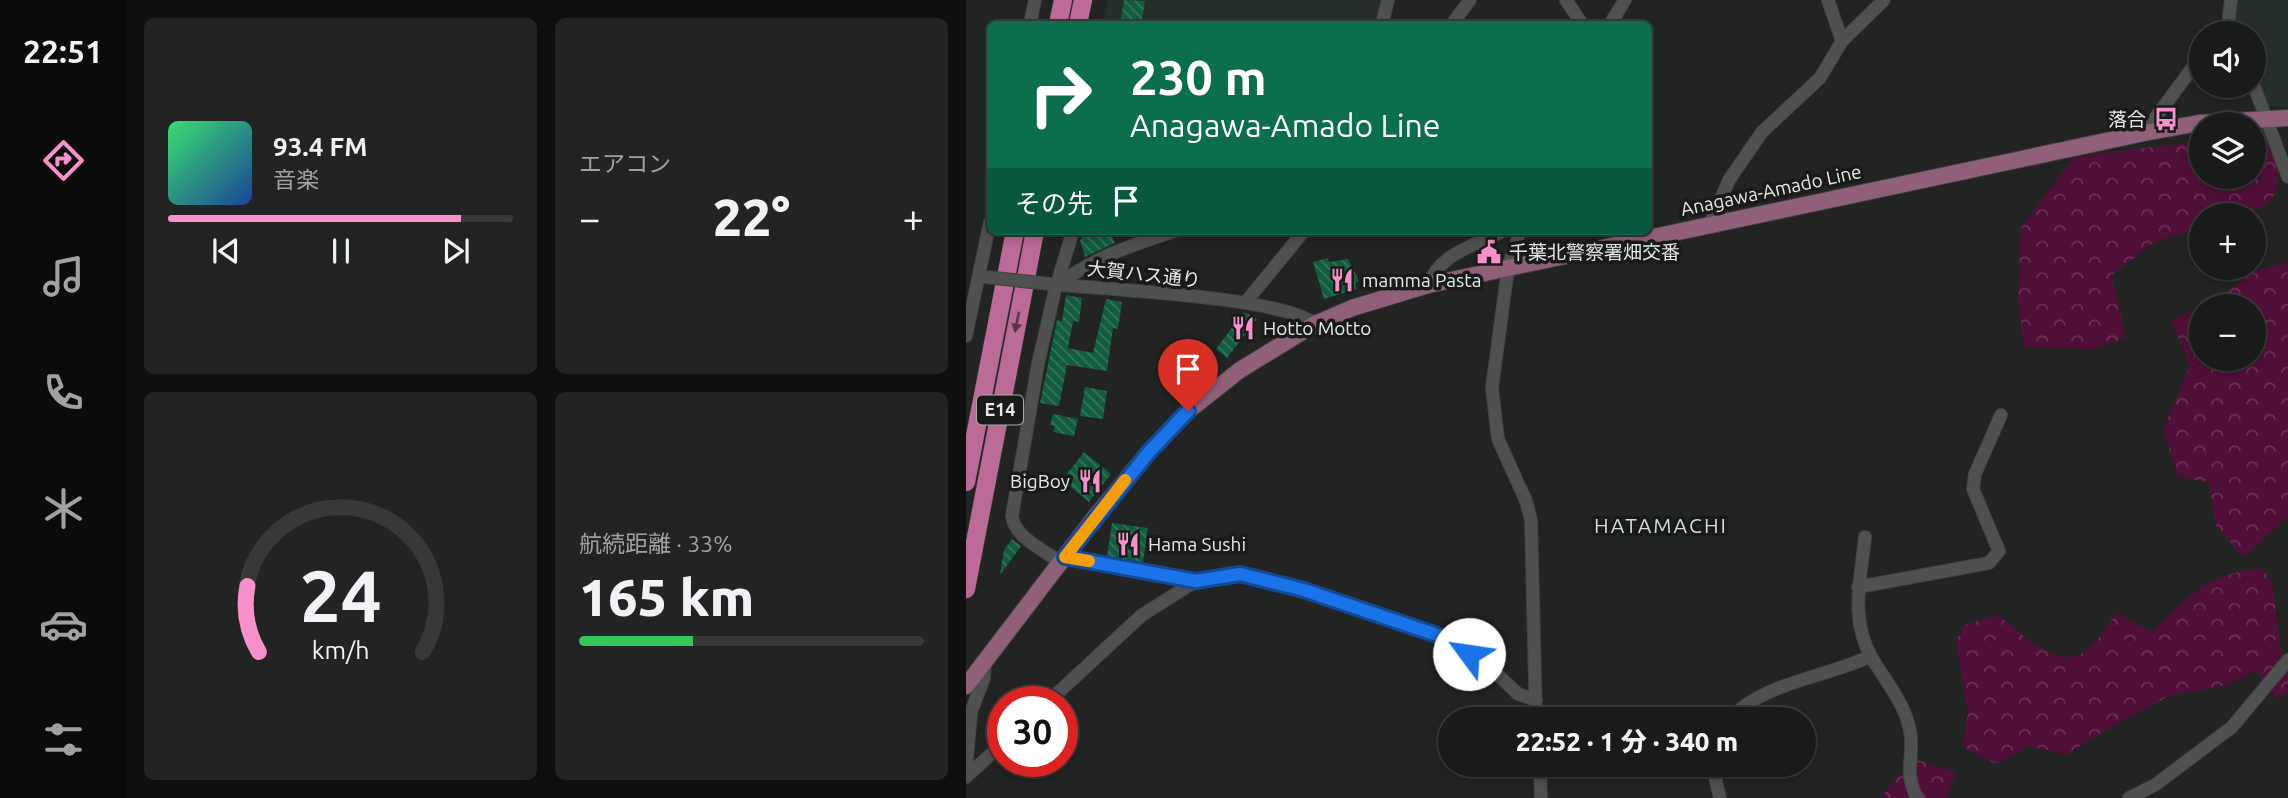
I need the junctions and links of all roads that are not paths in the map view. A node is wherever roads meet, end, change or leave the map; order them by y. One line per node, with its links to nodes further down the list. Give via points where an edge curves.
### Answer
1 (1035, 0): 11 (street)
2 (1063, 0): 12 (highway)
3 (1083, 0): 13 (highway)
4 (1388, 0): 14 (street)
5 (1470, 0): 15 (street)
6 (1566, 0): 16 (street)
7 (1625, 0): 17 (street)
8 (1828, 0): 19 (street)
9 (1884, 0): 19 (street)
10 (2231, 0): 18 (street)
11 (1031, 21)
12 (1059, 21)
13 (1079, 21)
14 (1383, 21)
15 (1454, 21)
16 (1580, 21)
17 (1612, 21)
18 (2229, 21)
19 (1842, 41): 26 (street, via 1820,78 1762,132 1729,180)
20 (2189, 72): 24 (street)
21 (2266, 117): 22 (main road, Anagawa-Amado Line); 25 (street)
22 (2288, 118)
23 (2189, 125): 24 (main road, Anagawa-Amado Line)
24 (2144, 133): 26 (main road, Anagawa-Amado Line)
25 (2288, 177)
26 (1709, 226): 35 (main road, Anagawa-Amado Line)
27 (987, 234): 36 (street)
28 (1014, 235): 43 (highway, E14)
29 (1034, 235): 48 (highway, E14, one-way to 48)
30 (1072, 235): 37 (street)
31 (1164, 235): 37 (street)
32 (1301, 235): 39 (street)
33 (1491, 235): 38 (street, via 1448,259)
34 (1519, 235): 35 (street)
35 (1508, 268): 38 (main road, Anagawa-Amado Line); 53 (street, via 1492,388 1498,439 1532,527)
36 (977, 276): 37 (street, 大賀ハス通り, bridge); 41 (street)
37 (1055, 285): 39 (street, 大賀ハス通り); 45 (street, via 1012,516 1020,532)
38 (1428, 285): 40 (main road, Anagawa-Amado Line)
39 (1245, 303): 40 (street, 大賀ハス通り, via 1297,313)
40 (1315, 324): 45 (main road, Anagawa-Amado Line, via 1240,370 1188,411 1142,459)
41 (966, 336)
42 (2001, 415): 47 (street, via 1973,489 1999,551 1989,563)
43 (966, 482)
44 (1865, 537): 47 (street)
45 (1062, 560): 46 (street); 51 (main road, Anagawa-Amado Line)
46 (1196, 581): 52 (street, via 1142,615); 53 (street, via 1240,574 1304,590 1437,635 1495,672 1518,694)
47 (1858, 587): 49 (street, via 1859,625)
48 (966, 589)
49 (1871, 656): 55 (street, via 1790,682); 63 (street, via 1904,712 1910,731 1908,773)
50 (2288, 660): 64 (street, via 2232,727 2155,785)
51 (975, 674): 57 (street, via 984,678 971,712)
52 (1065, 686)
53 (1536, 700): 54 (street)
54 (1536, 707)
55 (1746, 707)
56 (987, 758): 58 (street)
57 (966, 770)
58 (966, 777)
59 (1540, 777): 61 (street)
60 (1715, 777): 62 (street)
61 (1541, 798)
62 (1720, 798)
63 (1917, 798)
64 (2129, 798)

